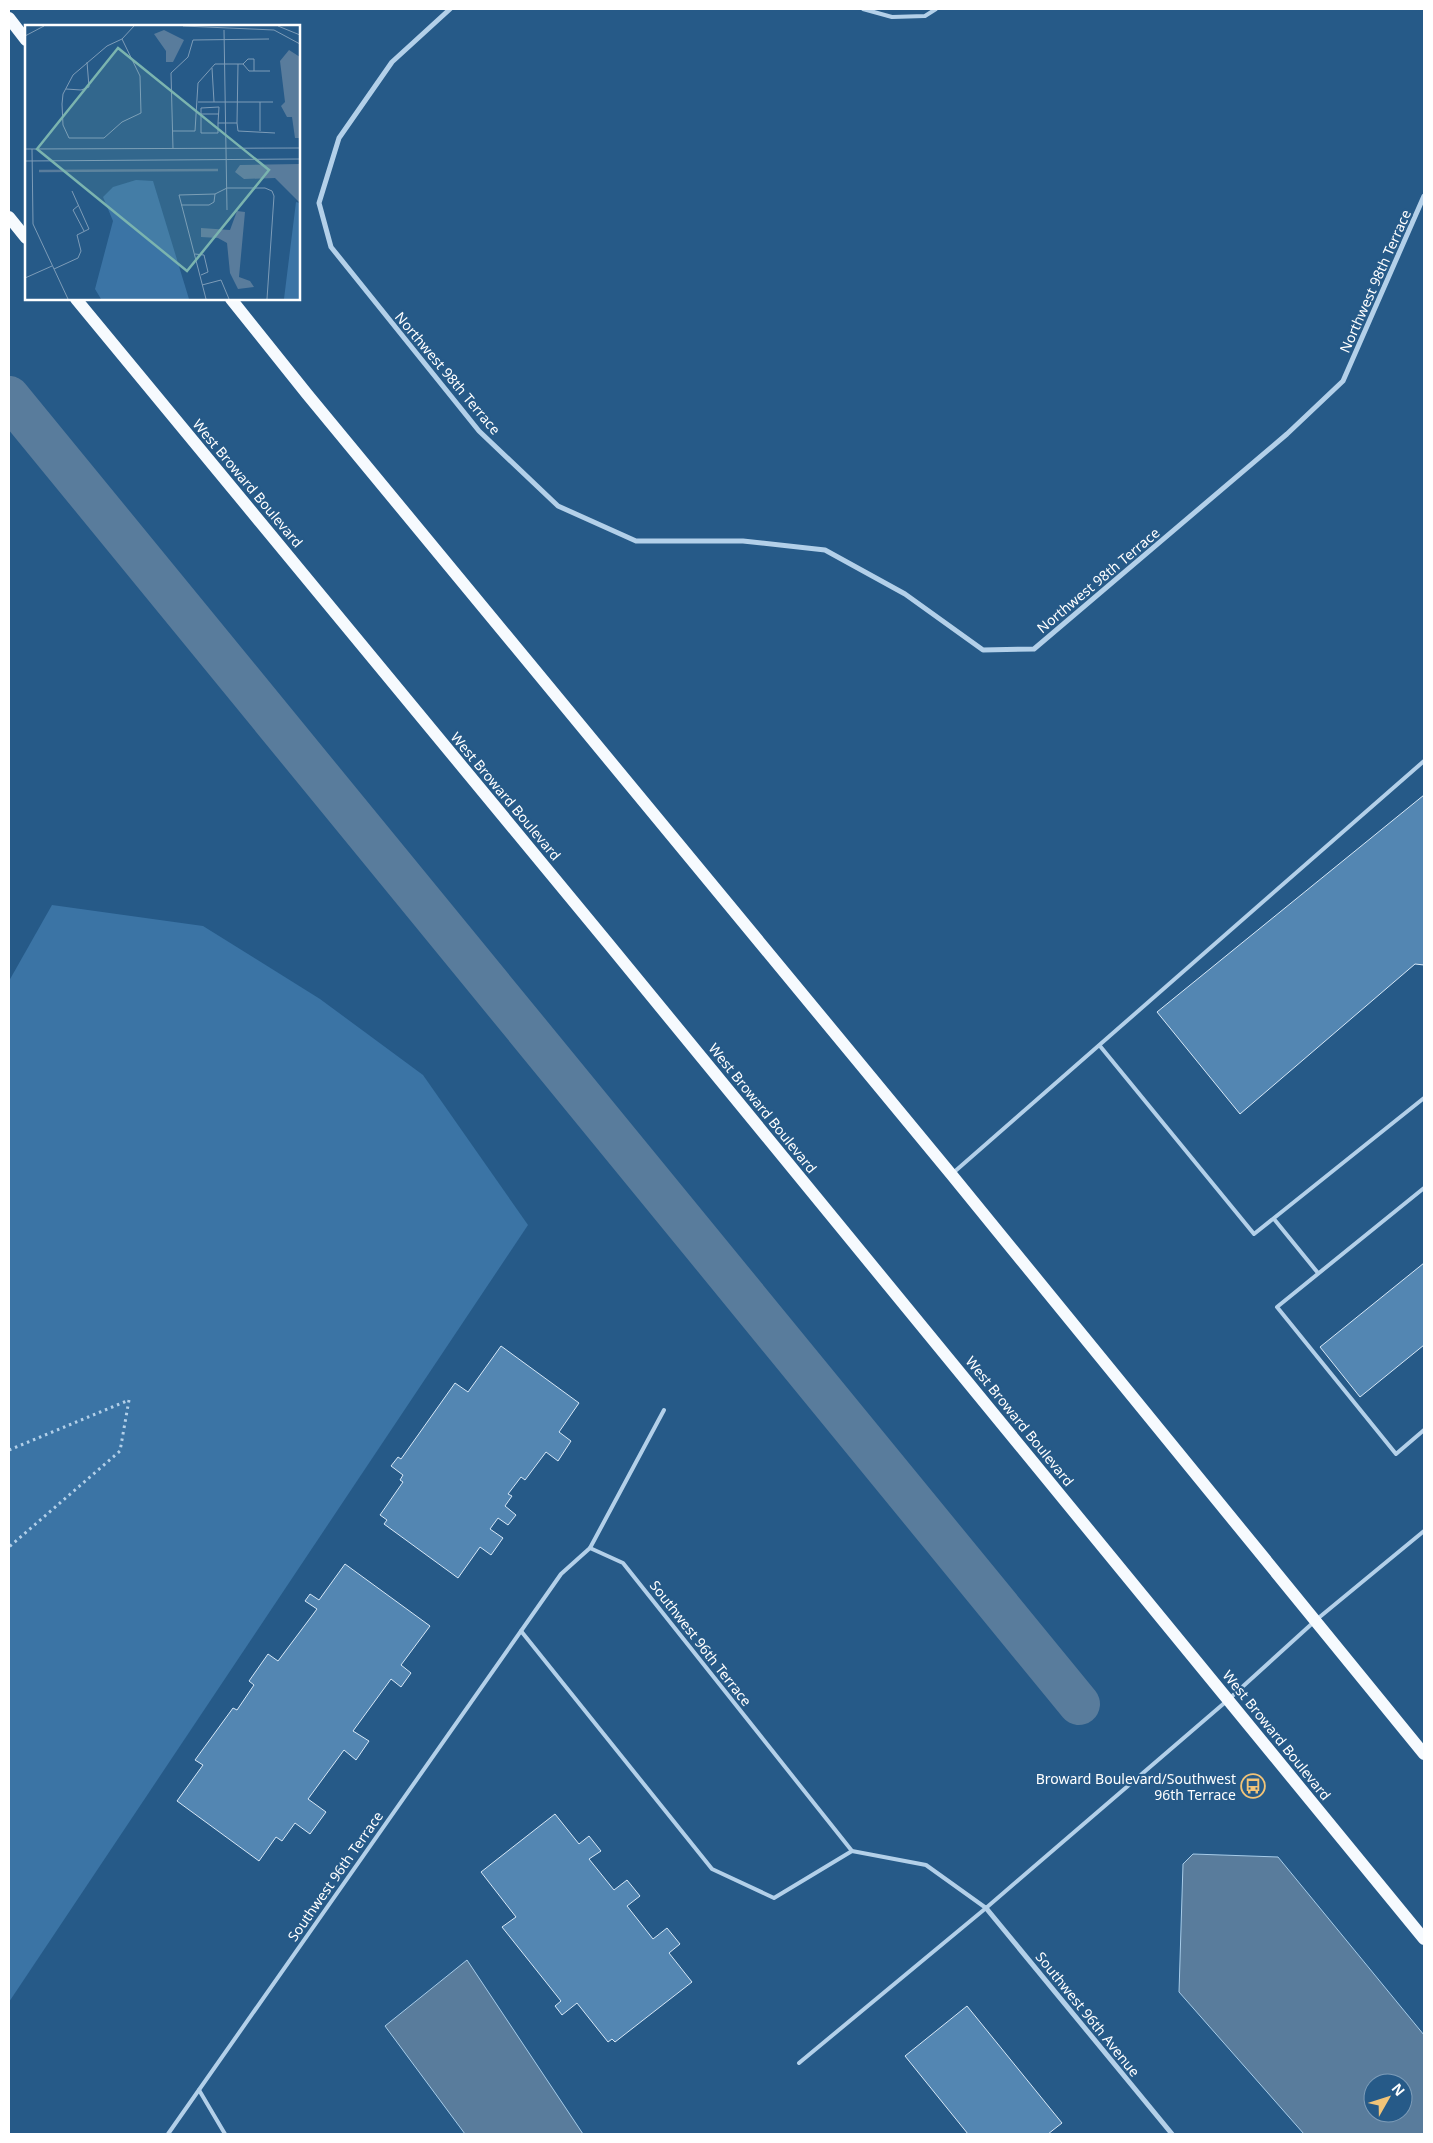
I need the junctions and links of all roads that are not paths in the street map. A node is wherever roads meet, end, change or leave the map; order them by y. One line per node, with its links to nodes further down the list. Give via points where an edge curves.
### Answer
1 (450, 9): 6 (street, Northwest 98th Terrace, via 392,62 339,138 319,203 331,247 478,431 558,506 636,541 742,541 825,550 905,594 983,650 1034,649 1287,434 1343,380)
2 (863, 9): 3 (lane, via 892,17 926,16)
3 (936, 9)
4 (9, 18): 5 (main road)
5 (25, 39)
6 (1424, 196)
7 (9, 217): 8 (main road)
8 (25, 237)
9 (77, 300): 24 (main road, West Broward Boulevard)
10 (232, 300): 14 (main road)
11 (1424, 761): 12 (lane)
12 (1100, 1046): 14 (lane); 16 (lane, via 1254,1234)
13 (1424, 1098): 16 (lane)
14 (951, 1174): 22 (main road)
15 (1424, 1188): 17 (lane)
16 (1274, 1219): 17 (lane)
17 (1318, 1273): 19 (lane, via 1277,1307 1396,1454)
18 (664, 1410): 21 (lane)
19 (1424, 1430)
20 (1424, 1531): 22 (lane)
21 (590, 1548): 23 (lane, Southwest 96th Terrace, via 561,1574); 26 (lane, Southwest 96th Terrace, via 623,1563)
22 (1316, 1620): 24 (lane); 25 (main road)
23 (521, 1631): 26 (lane, via 712,1869 774,1898); 30 (lane, Southwest 96th Terrace)
24 (1229, 1699): 27 (lane); 28 (main road, West Broward Boulevard)
25 (1424, 1754)
26 (852, 1851): 27 (lane, via 926,1865)
27 (986, 1908): 29 (lane); 33 (street, Southwest 96th Avenue)
28 (1424, 1939)
29 (798, 2063)
30 (199, 2090): 31 (lane, Southwest 96th Terrace); 32 (lane)
31 (168, 2134)
32 (225, 2134)
33 (1172, 2134)

